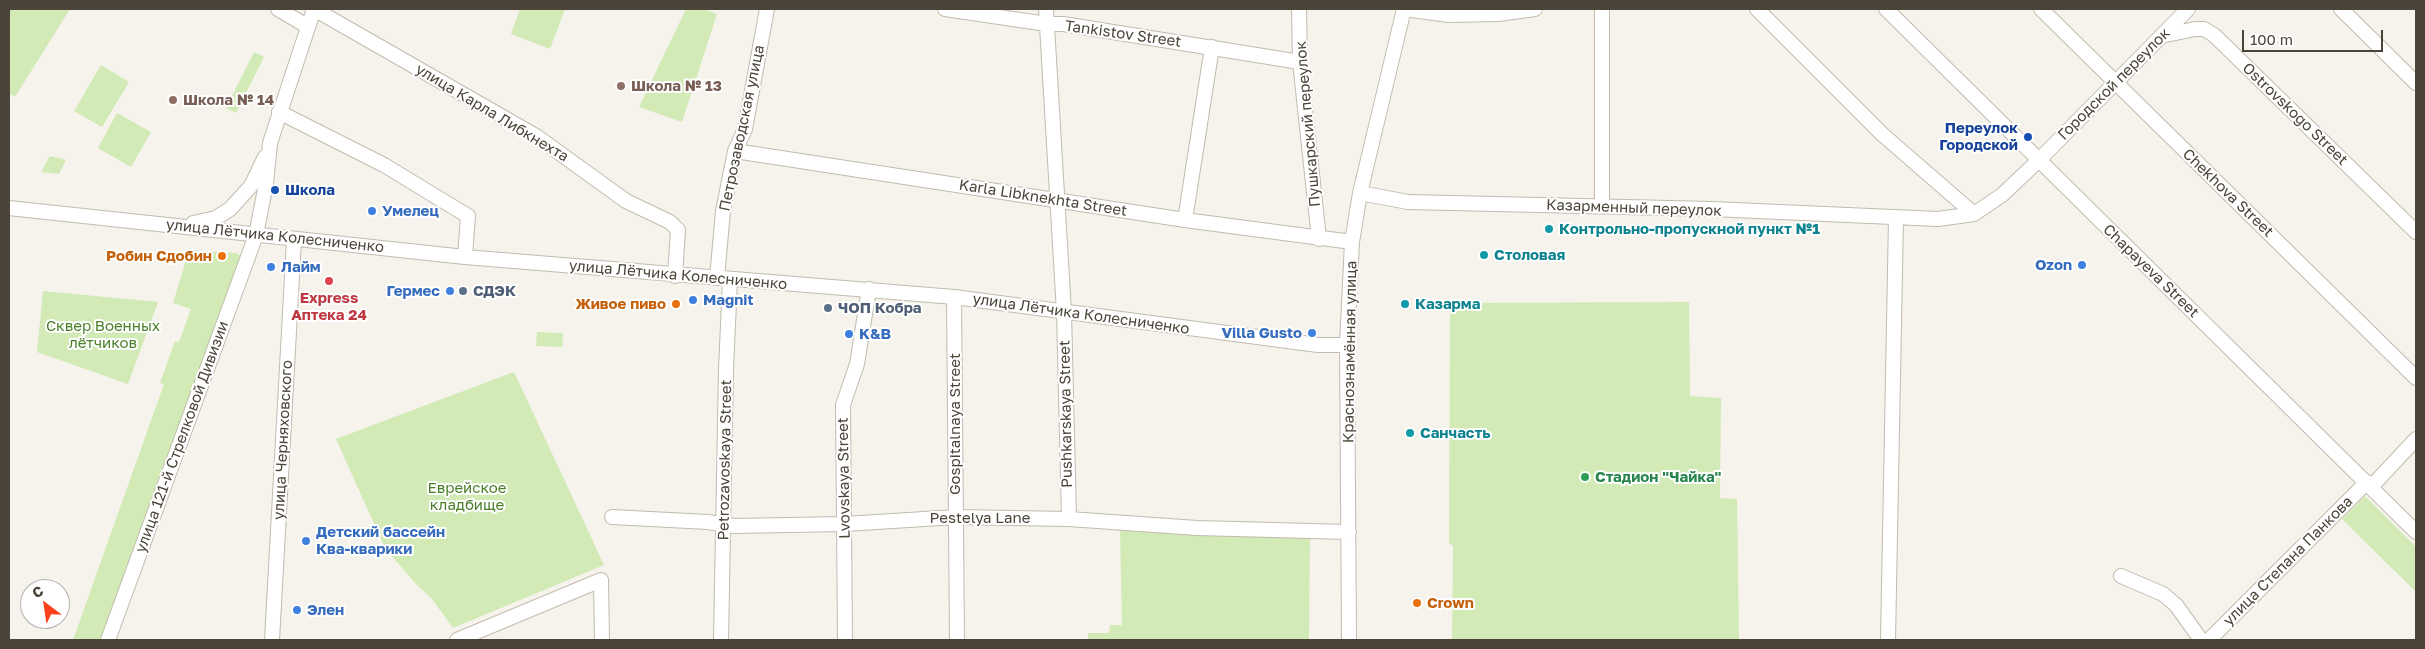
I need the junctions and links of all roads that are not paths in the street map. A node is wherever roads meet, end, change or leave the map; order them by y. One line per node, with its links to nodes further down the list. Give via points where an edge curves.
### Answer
1 (278, 9): 16 (street)
2 (314, 9): 16 (street); 40 (street, улица Карла Либкнехта, via 536,136 626,201 670,222 678,230)
3 (767, 9): 24 (street, Петрозаводская улица, via 746,129)
4 (945, 9): 15 (street, Tankistov Street)
5 (1046, 9): 15 (street, Pushkarskaya Street)
6 (1298, 9): 19 (street, Пушкарский переулок)
7 (1404, 9): 8 (street, via 1449,16); 26 (street, Краснознамённая улица)
8 (1535, 9)
9 (1602, 9): 28 (street)
10 (1757, 9): 30 (street, via 1882,134)
11 (1886, 9): 25 (street, Chapayeva Street)
12 (2041, 9): 20 (street, Chekhova Street)
13 (2188, 9): 17 (street, Городской переулок)
14 (2341, 9): 21 (street)
15 (1047, 24): 18 (street, Tankistov Street); 27 (street, Pushkarskaya Street)
16 (307, 26): 22 (street)
17 (2161, 36): 20 (street, Городской переулок); 34 (street, Ostrovskogo Street, via 2195,29 2204,29 2214,35)
18 (1212, 47): 19 (street, Tankistov Street); 32 (street)
19 (1300, 62): 36 (street, Пушкарский переулок)
20 (2115, 82): 25 (street, Городской переулок); 46 (street, Chekhova Street)
21 (2416, 83)
22 (279, 112): 23 (street); 39 (street, via 384,165 468,216)
23 (270, 143): 33 (street, via 252,186 230,209 216,218); 35 (street, улица 121-й Стрелковой Дивизии)
24 (735, 151): 27 (street, Karla Libknekhta Street); 41 (street, Петрозаводская улица, via 723,211)
25 (2040, 160): 30 (street, Казарменный переулок, via 2002,195); 48 (street, Chapayeva Street)
26 (1360, 193): 28 (street, Казарменный переулок, via 1408,202); 38 (street, Краснознамённая улица)
27 (1057, 201): 32 (street, Karla Libknekhta Street); 44 (street, Pushkarskaya Street)
28 (1602, 206): 31 (street, Казарменный переулок)
29 (9, 208): 33 (street, улица Лётчика Колесниченко)
30 (1974, 214): 31 (street, Казарменный переулок, via 1938,219)
31 (1896, 218): 65 (street)
32 (1185, 220): 36 (street, Karla Libknekhta Street)
33 (175, 225): 35 (street, улица Лётчика Колесниченко)
34 (2416, 232)
35 (256, 234): 37 (street, улица Лётчика Колесниченко); 57 (street, улица 121-й Стрелковой Дивизии)
36 (1319, 239): 38 (street, Karla Libknekhta Street)
37 (294, 240): 39 (street, улица Лётчика Колесниченко); 58 (street, улица Черняховского)
38 (1352, 242): 45 (street, Краснознамённая улица)
39 (465, 257): 40 (street, улица Лётчика Колесниченко)
40 (675, 276): 41 (street, улица Лётчика Колесниченко)
41 (724, 279): 42 (street, улица Лётчика Колесниченко); 52 (street, Petrozavoskaya Street)
42 (869, 289): 43 (street, улица Лётчика Колесниченко); 53 (street, Lvovskaya Street, via 857,364 843,406)
43 (954, 297): 44 (street, улица Лётчика Колесниченко); 50 (street, Gospitalnaya Street)
44 (1064, 312): 45 (street, улица Лётчика Колесниченко, via 1318,345); 51 (street, Pushkarskaya Street)
45 (1347, 345): 54 (street, Краснознамённая улица)
46 (2416, 378)
47 (2416, 439): 48 (street, улица Степана Панкова)
48 (2369, 485): 55 (street, Chapayeva Street); 67 (street, улица Степана Панкова)
49 (612, 517): 52 (street, Pestelya Lane)
50 (956, 517): 51 (street, Pestelya Lane); 53 (street, Pestelya Lane); 63 (street, Gospitalnaya Street)
51 (1069, 519): 54 (street, Pestelya Lane, via 1197,528)
52 (724, 524): 53 (street, Pestelya Lane); 61 (street, Petrozavoskaya Street)
53 (845, 524): 62 (street, Lvovskaya Street)
54 (1349, 532): 64 (street, Краснознамённая улица)
55 (2416, 532)
56 (2121, 576): 66 (street, via 2163,594 2176,605)
57 (108, 640)
58 (272, 640)
59 (457, 640): 60 (street, via 601,580)
60 (602, 640)
61 (721, 640)
62 (845, 640)
63 (957, 640)
64 (1349, 640)
65 (1888, 640)
66 (2201, 640)
67 (2209, 640)

